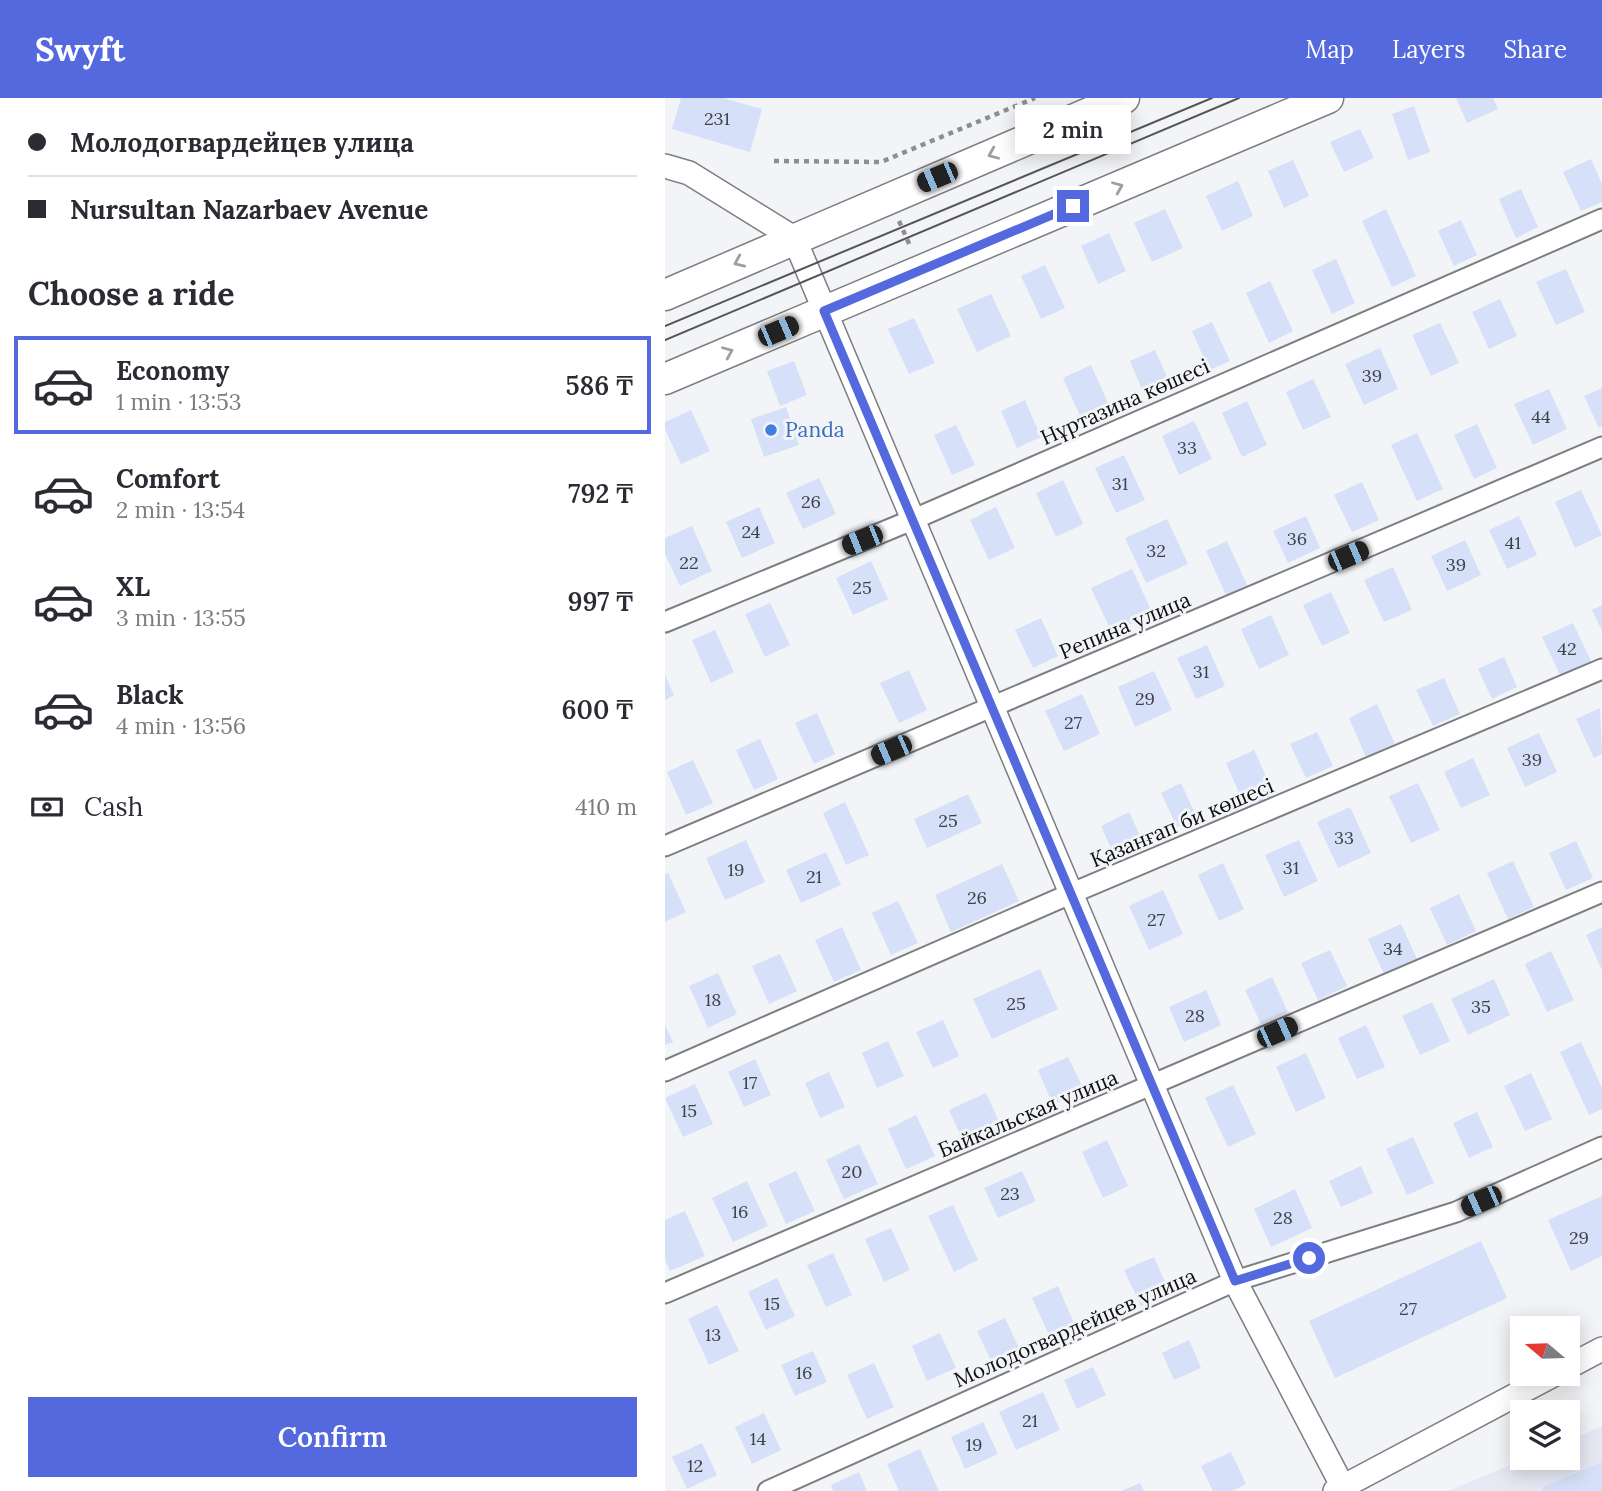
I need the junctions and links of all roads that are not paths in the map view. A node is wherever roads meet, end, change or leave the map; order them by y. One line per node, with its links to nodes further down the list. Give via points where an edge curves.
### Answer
1 (1124, 98): 5 (main road, one-way to 5)
2 (1328, 98): 7 (main road, one-way to 2)
3 (665, 166): 5 (street, via 689,173)
4 (1602, 219): 10 (street, Нұртазина көшесі)
5 (794, 238): 6 (main road, one-way to 6); 7 (street)
6 (665, 295)
7 (824, 311): 8 (main road, one-way to 7); 10 (street)
8 (665, 379)
9 (1602, 447): 13 (street, Репина улица)
10 (912, 520): 11 (street, Нұртазина көшесі); 13 (street)
11 (665, 622)
12 (1602, 670): 16 (street, Қазанғап би көшесі)
13 (992, 708): 14 (street, Репина улица); 16 (street)
14 (665, 846)
15 (1602, 892): 18 (street, Байкальская улица)
16 (1070, 894): 17 (street, Қазанғап би көшесі); 18 (street)
17 (665, 1071)
18 (1152, 1086): 20 (street); 21 (street, Байкальская улица)
19 (1602, 1147): 20 (street, Молодогвардейцев улица, via 1457,1212)
20 (1235, 1281): 25 (street); 26 (street, Молодогвардейцев улица)
21 (665, 1293)
22 (1602, 1349): 23 (street)
23 (1580, 1361)
24 (1533, 1386): 25 (street)
25 (1341, 1490)
26 (768, 1491)

